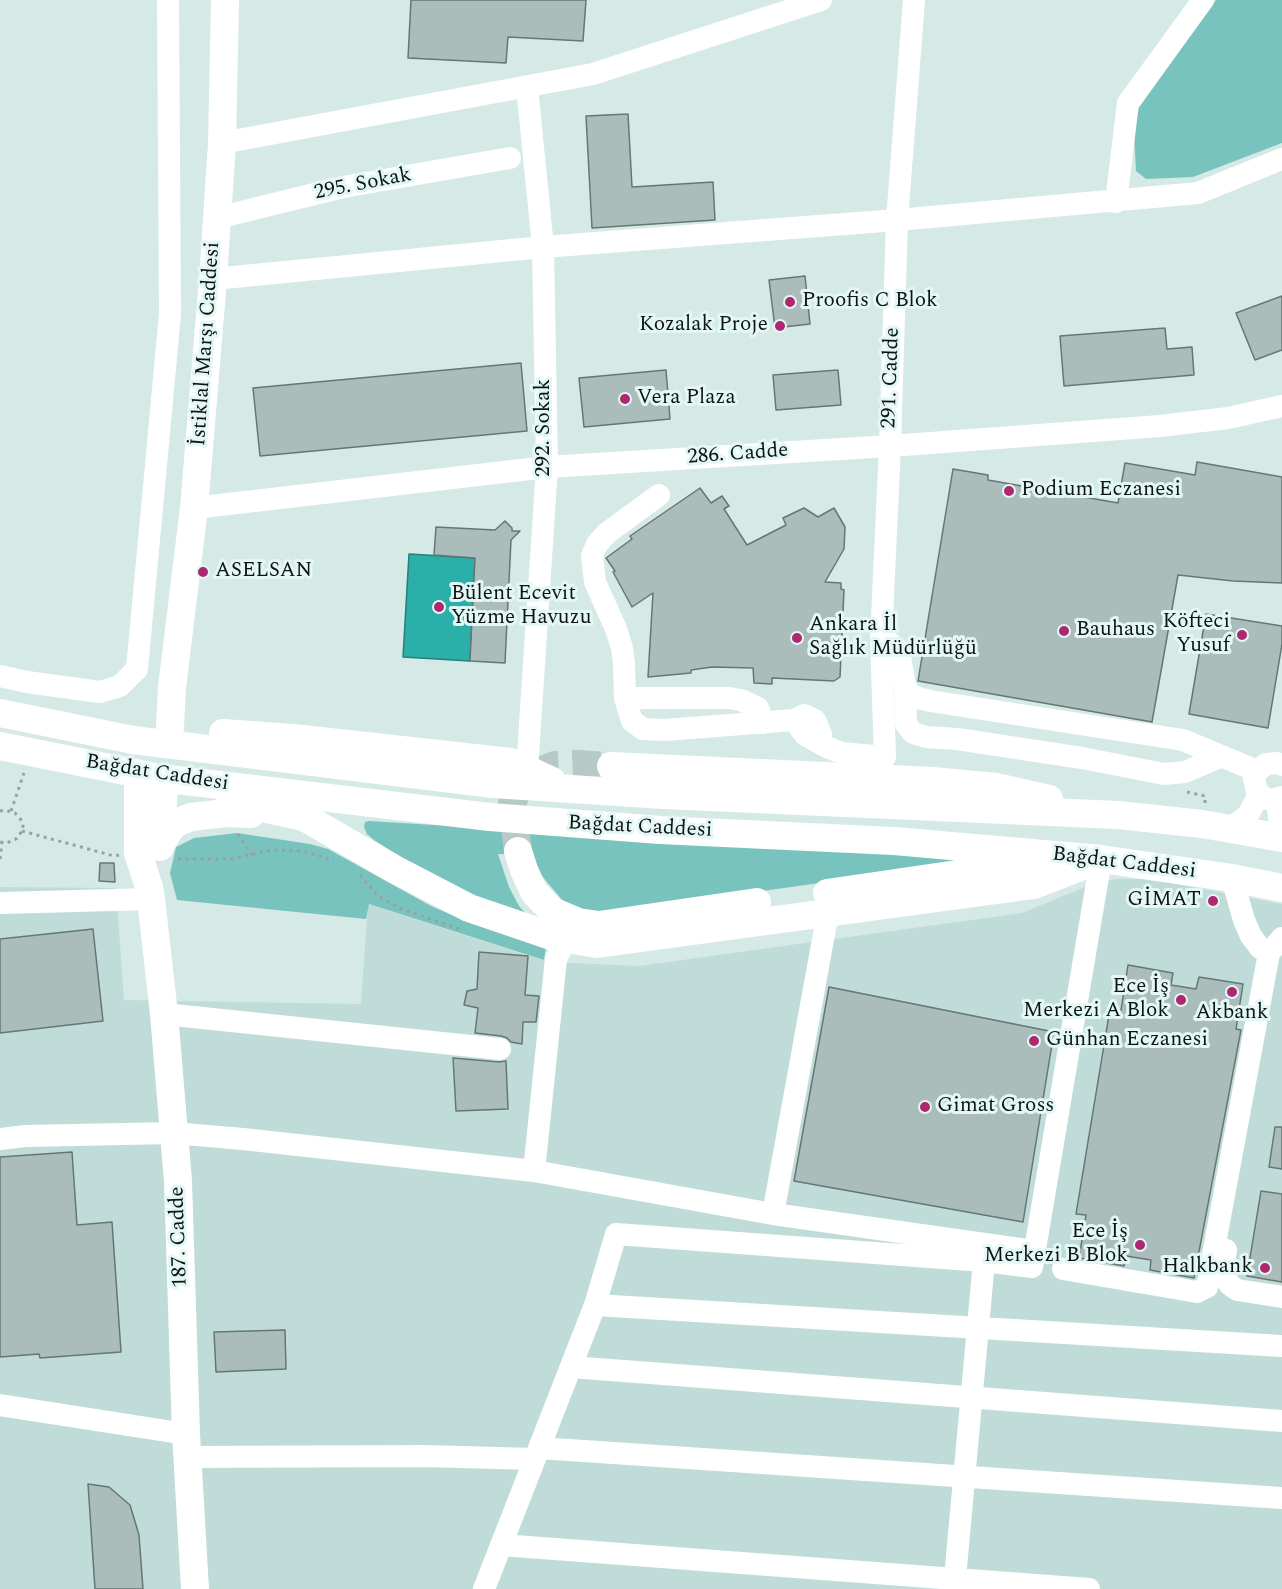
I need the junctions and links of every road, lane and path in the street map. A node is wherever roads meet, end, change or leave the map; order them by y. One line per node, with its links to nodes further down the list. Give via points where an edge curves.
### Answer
1 (168, 0): 21 (street, via 170,315 137,669 120,686 100,692)
2 (225, 0): 7 (main road, İstiklal Marşı Caddesi)
3 (821, 0): 6 (street, via 593,74)
4 (914, 0): 12 (street, 291. Cadde)
5 (1203, 0): 10 (street, via 1128,103)
6 (527, 87): 7 (street); 13 (street, 292. Sokak)
7 (222, 143): 11 (main road, İstiklal Marşı Caddesi)
8 (510, 158): 11 (street, 295. Sokak, via 343,188)
9 (1282, 159): 10 (street, via 1198,193)
10 (1116, 202): 12 (street)
11 (217, 218): 14 (main road, İstiklal Marşı Caddesi)
12 (897, 220): 13 (street); 16 (street, 291. Cadde)
13 (543, 246): 14 (street); 17 (street, 292. Sokak)
14 (213, 279): 19 (main road, İstiklal Marşı Caddesi)
15 (1282, 406): 16 (street, 286. Cadde, via 1228,418 1160,426)
16 (890, 446): 17 (street, 286. Cadde); 20 (street, 291. Cadde)
17 (547, 467): 19 (street, 286. Cadde); 37 (street, 292. Sokak)
18 (659, 495): 24 (street, via 607,532 592,556 595,582 622,648)
19 (194, 508): 29 (main road, İstiklal Marşı Caddesi, via 172,687)
20 (881, 639): 22 (street, via 896,648); 28 (street, 291. Cadde, via 885,757 842,753 821,744 815,720 804,715)
21 (0, 676)
22 (904, 686): 25 (street, via 918,698); 31 (street, via 906,724 913,733)
23 (0, 696): 27 (main road)
24 (625, 698): 28 (street, via 741,700 758,708); 28 (street, via 632,721 643,729)
25 (970, 706): 31 (street, via 960,719); 33 (street, via 1183,740)
26 (0, 712): 41 (main road, Bağdat Caddesi, via 133,740 493,784)
27 (105, 717): 29 (main road); 39 (main road, via 114,732 116,749 109,764)
28 (763, 723)
29 (159, 726): 30 (main road); 40 (main road, via 183,749 184,758 177,774); 40 (main road, via 131,738 125,755 127,765)
30 (210, 732): 37 (main road, via 511,762); 42 (main road, via 198,745 192,761)
31 (968, 741): 33 (street, via 1164,774 1185,772)
32 (0, 746): 48 (main road, Bağdat Caddesi, via 160,778)
33 (1220, 757): 38 (street)
34 (14, 763): 39 (main road); 45 (path)
35 (1282, 765): 38 (street, via 1266,764)
36 (611, 766): 46 (main road, via 996,787)
37 (526, 770): 41 (main road)
38 (1257, 771): 43 (street, via 1254,783)
39 (95, 776): 40 (main road)
40 (151, 784): 42 (main road); 55 (main road)
41 (570, 789): 46 (main road, Bağdat Caddesi)
42 (200, 795): 47 (main road)
43 (1273, 797): 49 (street); 50 (street)
44 (0, 811): 45 (path)
45 (10, 811): 51 (path, via 21,821)
46 (1118, 815): 50 (main road, Bağdat Caddesi)
47 (304, 817): 48 (main road); 55 (main road, via 200,814 176,823); 66 (main road, via 469,908)
48 (570, 824): 56 (main road, Bağdat Caddesi, via 894,841)
49 (1282, 824)
50 (1229, 829): 52 (main road, Bağdat Caddesi)
51 (22, 831): 53 (path, via 12,842); 55 (path, via 114,856)
52 (1282, 838)
53 (1, 842): 57 (path)
54 (518, 851): 56 (main road, via 534,892 552,911 578,922 599,925 957,874)
55 (152, 852): 58 (path, via 232,859 271,850 302,851); 62 (main road, 187. Cadde)
56 (1101, 859): 60 (main road, Bağdat Caddesi); 64 (main road, via 1034,885); 74 (street)
57 (0, 860)
58 (339, 862)
59 (359, 873): 65 (path, via 378,895 399,908)
60 (1232, 878): 61 (main road, Bağdat Caddesi); 67 (street, via 1251,936)
61 (1282, 888)
62 (150, 893): 63 (street); 68 (main road, 187. Cadde)
63 (0, 903)
64 (828, 912): 66 (main road, via 597,944); 73 (street)
65 (467, 932)
66 (566, 939): 72 (street, via 556,959)
67 (1275, 962): 76 (street, via 1208,1287 1197,1292); 77 (street, via 1223,1271 1226,1281 1237,1290)
68 (164, 1014): 69 (street); 70 (main road, 187. Cadde)
69 (500, 1049)
70 (173, 1133): 71 (street); 72 (street); 85 (main road, 187. Cadde)
71 (0, 1139)
72 (534, 1171): 73 (street)
73 (773, 1214): 74 (street)
74 (1034, 1251): 75 (street, via 1032,1267)
75 (984, 1261): 78 (street, via 616,1234); 79 (street)
76 (1064, 1269)
77 (1282, 1297)
78 (595, 1305): 79 (street); 81 (street)
79 (977, 1327): 80 (street); 82 (street)
80 (1282, 1346)
81 (571, 1367): 82 (street); 86 (street)
82 (972, 1397): 84 (street); 87 (street)
83 (0, 1405): 85 (street)
84 (1282, 1421)
85 (187, 1445): 86 (street, via 424,1456); 91 (main road, 187. Cadde)
86 (537, 1454): 87 (street); 89 (street)
87 (964, 1477): 88 (street); 90 (street)
88 (1282, 1498)
89 (501, 1545): 90 (street); 92 (street)
90 (954, 1584): 93 (street)
91 (195, 1589)
92 (484, 1589)
93 (1089, 1589)

